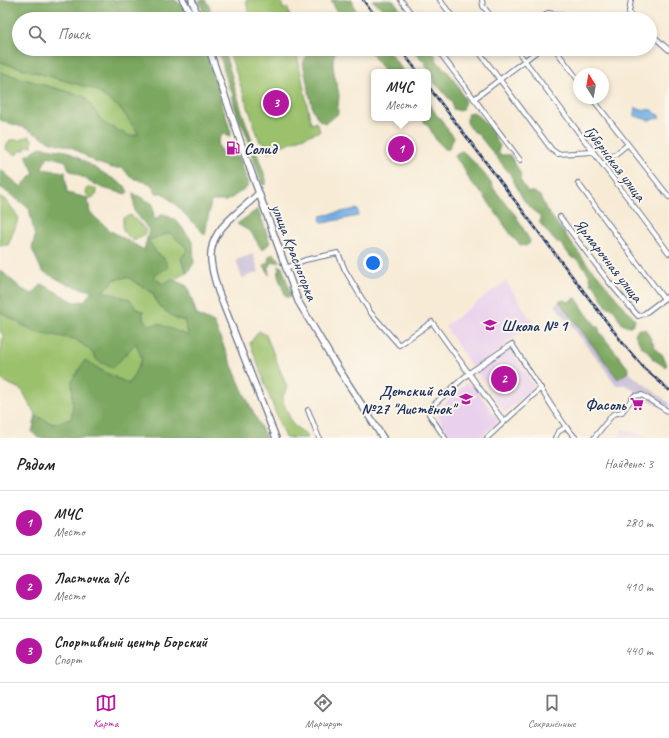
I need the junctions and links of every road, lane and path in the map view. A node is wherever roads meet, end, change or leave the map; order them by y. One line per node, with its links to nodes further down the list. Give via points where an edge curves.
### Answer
1 (183, 0): 7 (main road)
2 (192, 0): 8 (main road)
3 (440, 0): 10 (street)
4 (482, 0): 11 (street)
5 (631, 0): 12 (street)
6 (403, 1): 9 (street)
7 (190, 12)
8 (196, 12)
9 (410, 12)
10 (449, 12)
11 (488, 12)
12 (629, 12)
13 (657, 40): 14 (street)
14 (669, 50)
15 (211, 56): 31 (main road, улица Красногорка)
16 (442, 56): 24 (street)
17 (482, 56): 23 (street)
18 (521, 56): 21 (street, Губернская улица)
19 (531, 56): 21 (street)
20 (560, 56): 22 (street)
21 (525, 61): 23 (street); 27 (street, Губернская улица)
22 (573, 73)
23 (499, 80): 24 (street); 27 (street, via 552,150 558,154)
24 (474, 99): 28 (street)
25 (597, 104): 26 (street)
26 (627, 144): 29 (street); 32 (street)
27 (593, 152): 29 (street, Губернская улица)
28 (520, 160)
29 (603, 164): 34 (street, Губернская улица)
30 (578, 183): 37 (street)
31 (259, 193): 35 (main road, улица Красногорка); 44 (main road, via 226,222 215,237 211,249 211,266 218,291)
32 (669, 197)
33 (560, 217): 37 (street, Ярмарочная улица, via 636,315 644,314)
34 (669, 253)
35 (286, 268): 38 (street, via 305,260 338,253 370,312 399,345 432,322); 46 (main road, улица Красногорка, via 303,311)
36 (669, 295): 37 (street)
37 (664, 299)
38 (469, 373): 39 (street, via 512,344); 42 (street); 47 (street, via 429,409)
39 (541, 388): 42 (street); 43 (street)
40 (308, 410): 45 (street)
41 (669, 412): 51 (street, via 642,395 634,396 622,412 612,414)
42 (504, 422): 48 (street)
43 (566, 426): 49 (street); 50 (street)
44 (276, 438)
45 (319, 438)
46 (383, 438)
47 (445, 438)
48 (487, 438)
49 (555, 438)
50 (576, 438)
51 (594, 438)

